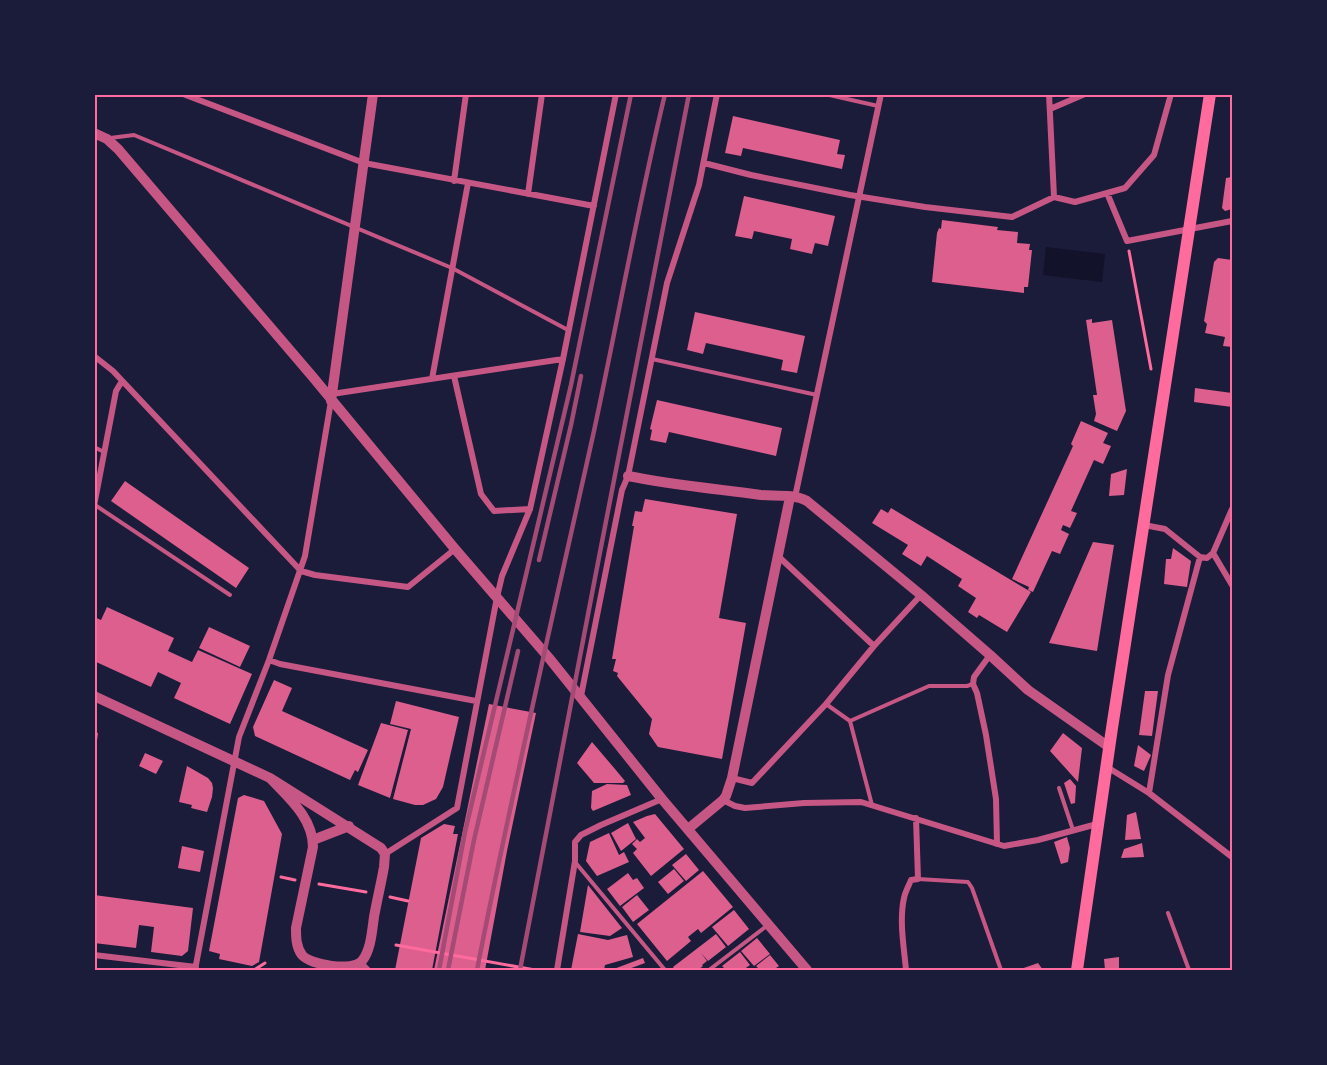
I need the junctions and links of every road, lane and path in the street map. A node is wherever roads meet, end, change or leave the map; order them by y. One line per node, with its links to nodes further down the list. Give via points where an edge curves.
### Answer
1 (183, 94): 17 (street)
2 (373, 94): 17 (street)
3 (466, 94): 19 (street)
4 (542, 94): 22 (street)
5 (616, 94): 25 (street)
6 (717, 94): 18 (street)
7 (825, 94): 13 (lane)
8 (881, 94): 13 (street)
9 (1049, 94): 14 (street)
10 (1085, 94): 14 (street)
11 (1171, 94): 21 (street, via 1155,155 1125,188)
12 (1210, 94): 28 (main road)
13 (879, 106): 23 (street)
14 (1050, 109): 24 (street)
15 (94, 134): 16 (street)
16 (107, 139): 27 (lane, via 134,135); 40 (street)
17 (364, 163): 19 (street); 27 (street)
18 (704, 164): 23 (street); 34 (street, via 667,283)
19 (454, 181): 20 (street)
20 (468, 183): 22 (street); 30 (street)
21 (1107, 193): 24 (street, via 1075,202); 29 (street)
22 (528, 194): 25 (street)
23 (859, 196): 24 (street, via 1012,217); 39 (street)
24 (1054, 197)
25 (594, 206): 31 (street)
26 (1233, 221): 28 (street)
27 (354, 228): 30 (lane); 40 (street)
28 (1189, 229): 29 (street); 48 (main road)
29 (1127, 241): 35 (path)
30 (452, 268): 31 (lane); 37 (street)
31 (568, 330): 33 (street)
32 (94, 356): 38 (street)
33 (562, 359): 36 (street); 46 (street)
34 (652, 359): 39 (lane); 43 (street)
35 (1151, 369)
36 (454, 376): 37 (street); 46 (street, via 481,495 494,511)
37 (432, 379): 40 (street)
38 (122, 381): 42 (street, via 116,391); 53 (street)
39 (817, 395): 44 (street)
40 (331, 397): 49 (street); 53 (street)
41 (94, 447): 42 (lane)
42 (104, 452): 45 (street)
43 (628, 476): 44 (street); 63 (street)
44 (792, 497): 51 (street); 55 (street, via 807,501)
45 (95, 506): 56 (lane)
46 (530, 509): 57 (street)
47 (1233, 509): 50 (street)
48 (1144, 525): 52 (street, via 1164,529); 67 (main road)
49 (455, 549): 53 (street, via 408,587); 57 (street)
50 (1214, 553): 52 (street); 54 (street)
51 (778, 556): 58 (street); 71 (street)
52 (1200, 557): 73 (street, via 1168,675)
53 (301, 571): 60 (street)
54 (1233, 585)
55 (921, 595): 58 (street); 59 (street)
56 (230, 596)
57 (496, 597): 63 (street); 64 (street)
58 (874, 646): 65 (street)
59 (990, 655): 61 (street); 67 (street, via 1028,690)
60 (269, 660): 64 (street); 68 (street)
61 (973, 684): 66 (lane, via 929,686); 83 (street, via 996,799)
62 (94, 696): 68 (street)
63 (580, 697): 74 (street)
64 (476, 701): 84 (street, via 457,808)
65 (826, 704): 66 (lane); 71 (street, via 752,783)
66 (850, 721): 76 (lane)
67 (1109, 747): 69 (main road)
68 (234, 760): 70 (street); 98 (street)
69 (1107, 767): 73 (street); 78 (main road)
70 (270, 778): 79 (street); 82 (street, via 303,815)
71 (732, 778): 75 (street)
72 (1059, 788): 81 (lane)
73 (1149, 793): 85 (street)
74 (662, 799): 80 (street); 86 (street, via 581,835 575,842)
75 (723, 800): 76 (street, via 745,808 804,803); 80 (street)
76 (872, 805): 77 (street)
77 (916, 818): 83 (street); 88 (street)
78 (1098, 824): 81 (street); 107 (main road)
79 (349, 826): 82 (street); 84 (street)
80 (688, 829): 93 (street)
81 (1073, 830): 83 (street, via 1038,840)
82 (313, 840): 89 (street)
83 (997, 844)
84 (385, 854): 90 (street)
85 (1233, 857)
86 (575, 861): 101 (street); 102 (lane)
87 (281, 877): 89 (path)
88 (918, 879): 105 (street, via 911,880 904,897 902,934); 106 (lane, via 968,882)
89 (306, 882): 90 (path); 97 (street, via 296,928 302,956 342,967)
90 (379, 895): 91 (path); 97 (street)
91 (408, 901)
92 (1168, 913): 108 (lane)
93 (769, 925): 103 (lane); 104 (street)
94 (396, 945): 100 (path)
95 (94, 955): 98 (street)
96 (265, 963): 99 (path)
97 (364, 967)
98 (196, 969)
99 (254, 970)
100 (535, 970)
101 (557, 970)
102 (665, 970)
103 (709, 970)
104 (807, 970)
105 (906, 970)
106 (1001, 970)
107 (1077, 970)
108 (1189, 970)

